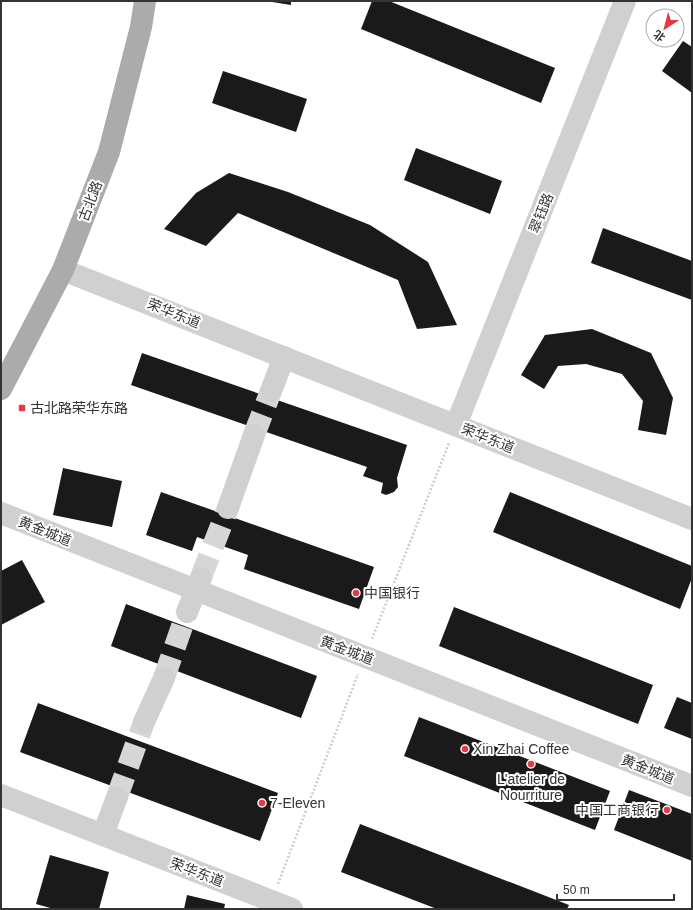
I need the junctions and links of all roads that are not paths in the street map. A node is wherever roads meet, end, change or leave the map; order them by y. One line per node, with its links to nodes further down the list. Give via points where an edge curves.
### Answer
1 (145, 1): 3 (main road, 古北路, via 141,27 109,152)
2 (625, 1): 7 (street, 翠钰路)
3 (64, 270): 4 (street, 荣华东道); 5 (main road, 古北路)
4 (284, 357): 6 (street); 7 (street, 荣华东道)
5 (1, 389)
6 (272, 391)
7 (456, 425): 11 (street, 荣华东道)
8 (254, 435): 9 (street)
9 (228, 508)
10 (1, 514): 12 (street, 黄金城道)
11 (692, 519)
12 (198, 584): 13 (street); 16 (street, 黄金城道)
13 (187, 612)
14 (164, 678): 15 (street)
15 (144, 722)
16 (692, 786)
17 (1, 795): 19 (street, 荣华东道)
18 (117, 797): 19 (street)
19 (103, 835): 20 (street, 荣华东道)
20 (292, 909)

